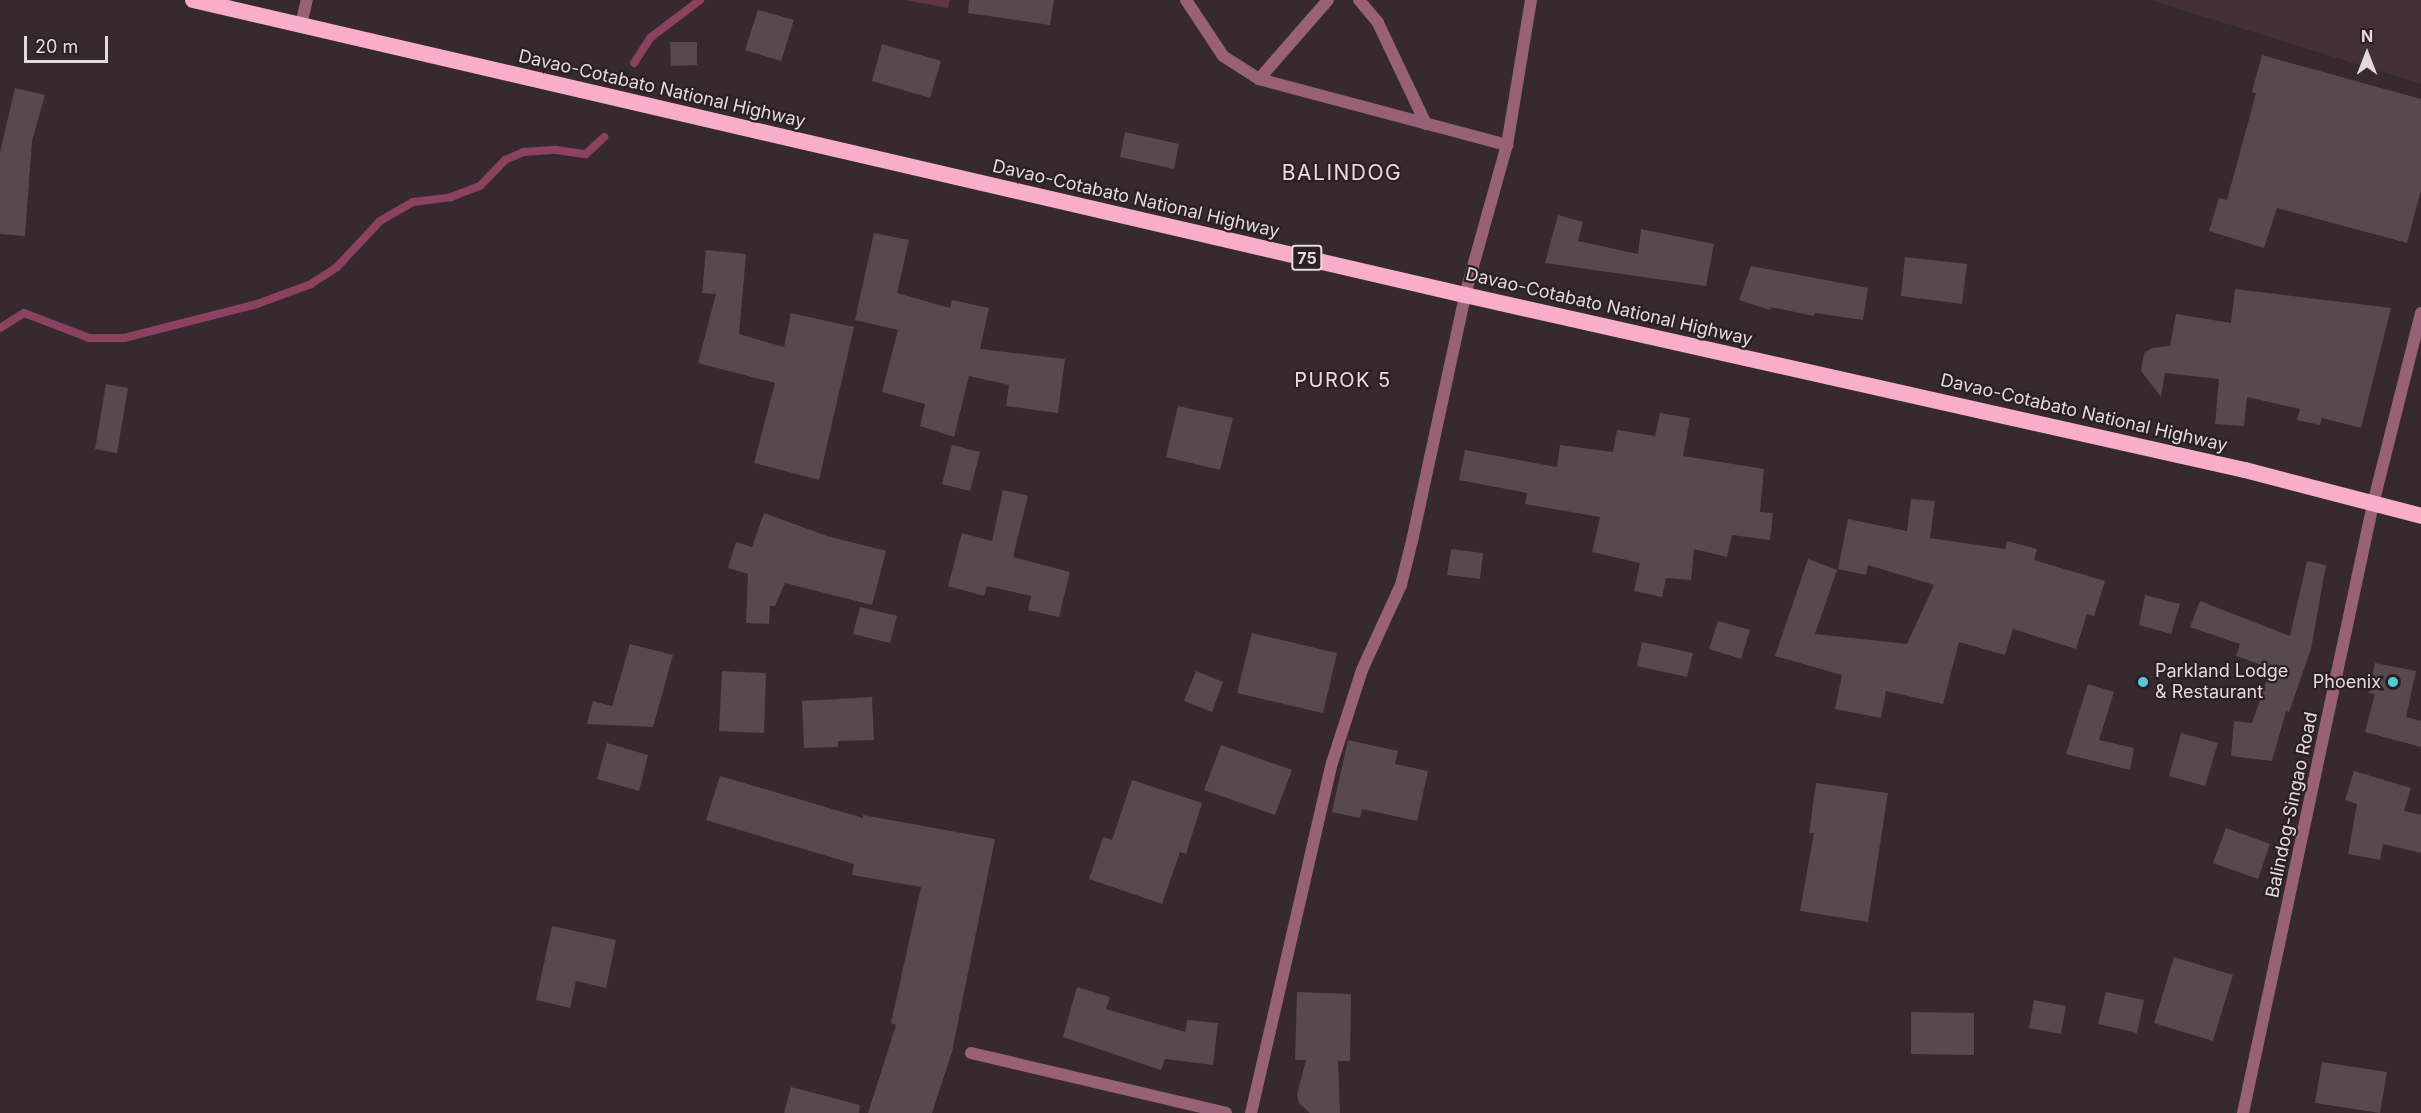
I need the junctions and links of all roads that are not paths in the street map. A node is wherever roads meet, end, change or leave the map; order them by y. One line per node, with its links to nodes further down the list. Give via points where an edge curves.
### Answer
1 (193, 0): 7 (highway, Davao-Cotabato National Highway / 75)
2 (308, 0): 7 (street)
3 (1186, 0): 8 (street, via 1223,56)
4 (1328, 0): 8 (street)
5 (1359, 0): 9 (street, via 1378,24)
6 (1531, 0): 10 (street)
7 (301, 25): 11 (highway, Davao-Cotabato National Highway / 75)
8 (1259, 79): 9 (street)
9 (1426, 124): 10 (street)
10 (1507, 145): 11 (street)
11 (1465, 295): 13 (highway, Davao-Cotabato National Highway / 75, via 2187,457); 17 (street, via 1401,585 1362,670 1332,763)
12 (2421, 313): 13 (street, Balindog-Singao Road)
13 (2373, 504): 14 (highway, Davao-Cotabato National Highway / 75); 18 (street, Balindog-Singao Road)
14 (2421, 516)
15 (971, 1053): 16 (street)
16 (1226, 1113)
17 (1251, 1113)
18 (2243, 1113)

